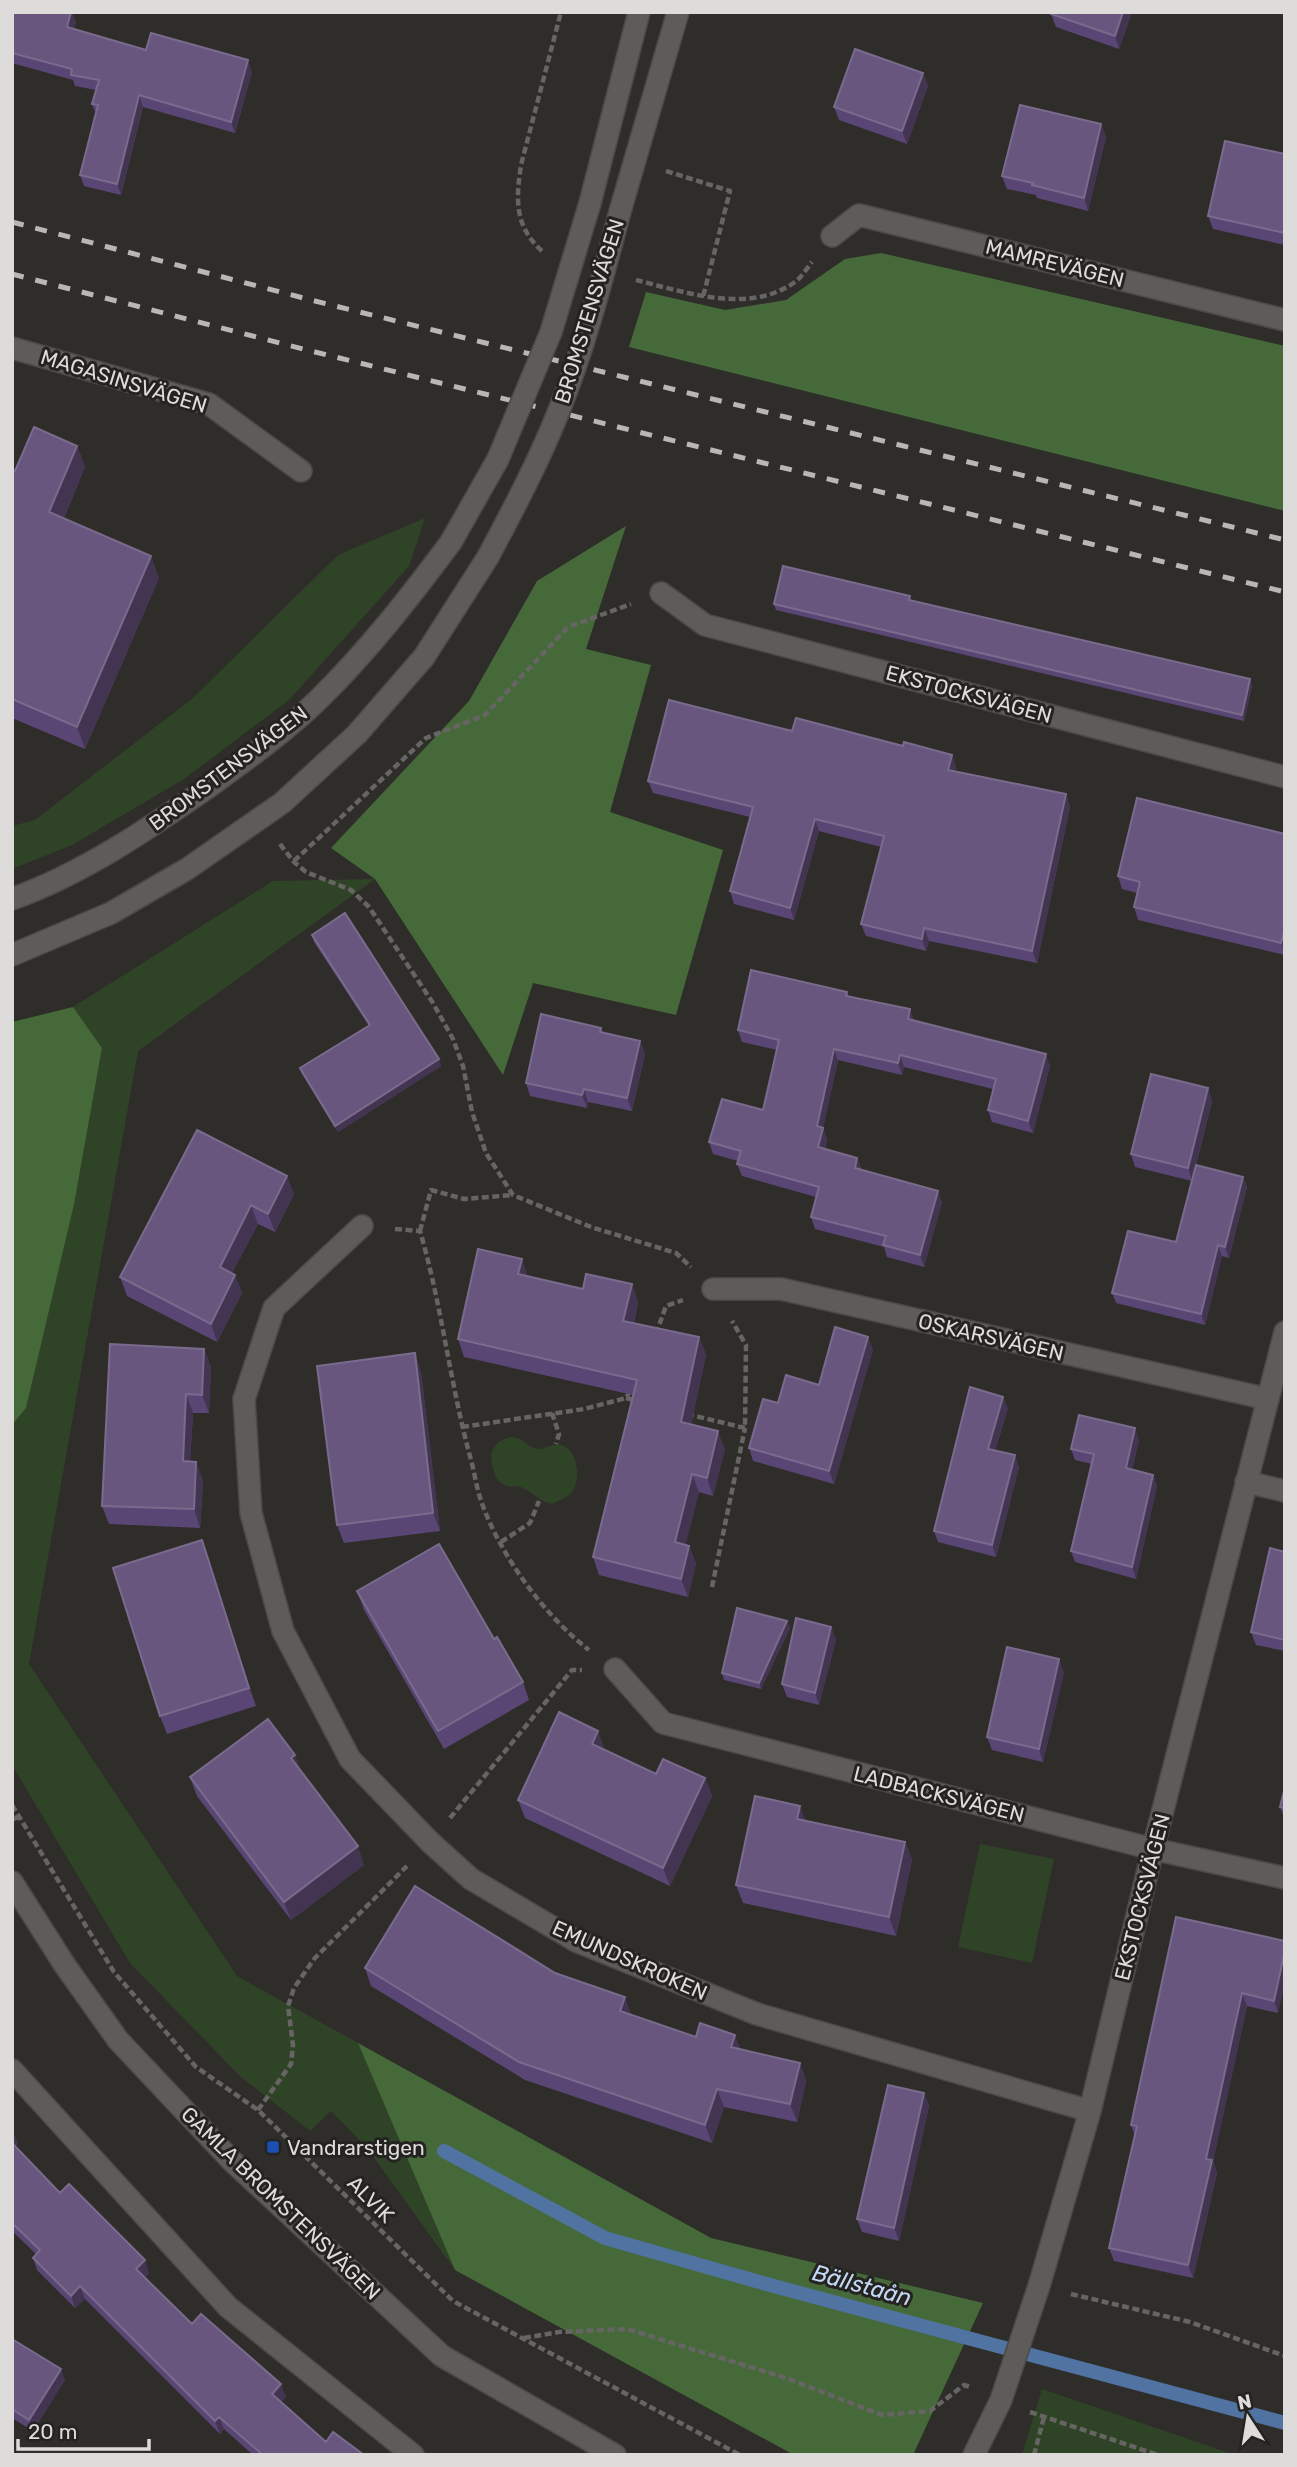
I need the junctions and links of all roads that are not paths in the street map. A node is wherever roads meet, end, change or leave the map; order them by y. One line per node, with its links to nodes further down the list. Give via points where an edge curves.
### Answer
1 (639, 12): 9 (street, BROMSTENSVÄGEN, bridge, via 551,332 498,459 451,542 398,614 317,701 251,757 147,830 44,888)
2 (678, 12): 10 (street, BROMSTENSVÄGEN, bridge, via 586,335 560,408 526,488 424,657 357,734 282,803 187,869 111,913)
3 (832, 236): 4 (street, MAMREVÄGEN, via 859,215)
4 (1285, 320)
5 (12, 348): 6 (street, MAGASINSVÄGEN, via 209,404)
6 (300, 471)
7 (661, 593): 8 (street, EKSTOCKSVÄGEN, via 705,625)
8 (1285, 777)
9 (12, 899)
10 (12, 955)
11 (362, 1227): 22 (street, EMUNDSKROKEN, via 274,1308 244,1399 251,1513 283,1631 349,1759 471,1879 576,1941 757,2014)
12 (713, 1289): 14 (street, OSKARSVÄGEN, via 781,1289)
13 (1285, 1332): 14 (street, EKSTOCKSVÄGEN)
14 (1268, 1399): 15 (street, EKSTOCKSVÄGEN)
15 (1246, 1482): 16 (street); 18 (street, EKSTOCKSVÄGEN)
16 (1285, 1491)
17 (615, 1669): 18 (street, LADBACKSVÄGEN, via 663,1723)
18 (1153, 1849): 19 (street, LADBACKSVÄGEN); 22 (street, EKSTOCKSVÄGEN)
19 (1285, 1878)
20 (12, 1882): 24 (street, GAMLA BROMSTENSVÄGEN, via 118,2040 232,2161 442,2356)
21 (12, 2070): 23 (street, via 229,2307)
22 (1090, 2110): 25 (street, EKSTOCKSVÄGEN, via 1001,2400)
23 (413, 2455)
24 (615, 2455)
25 (974, 2455)

